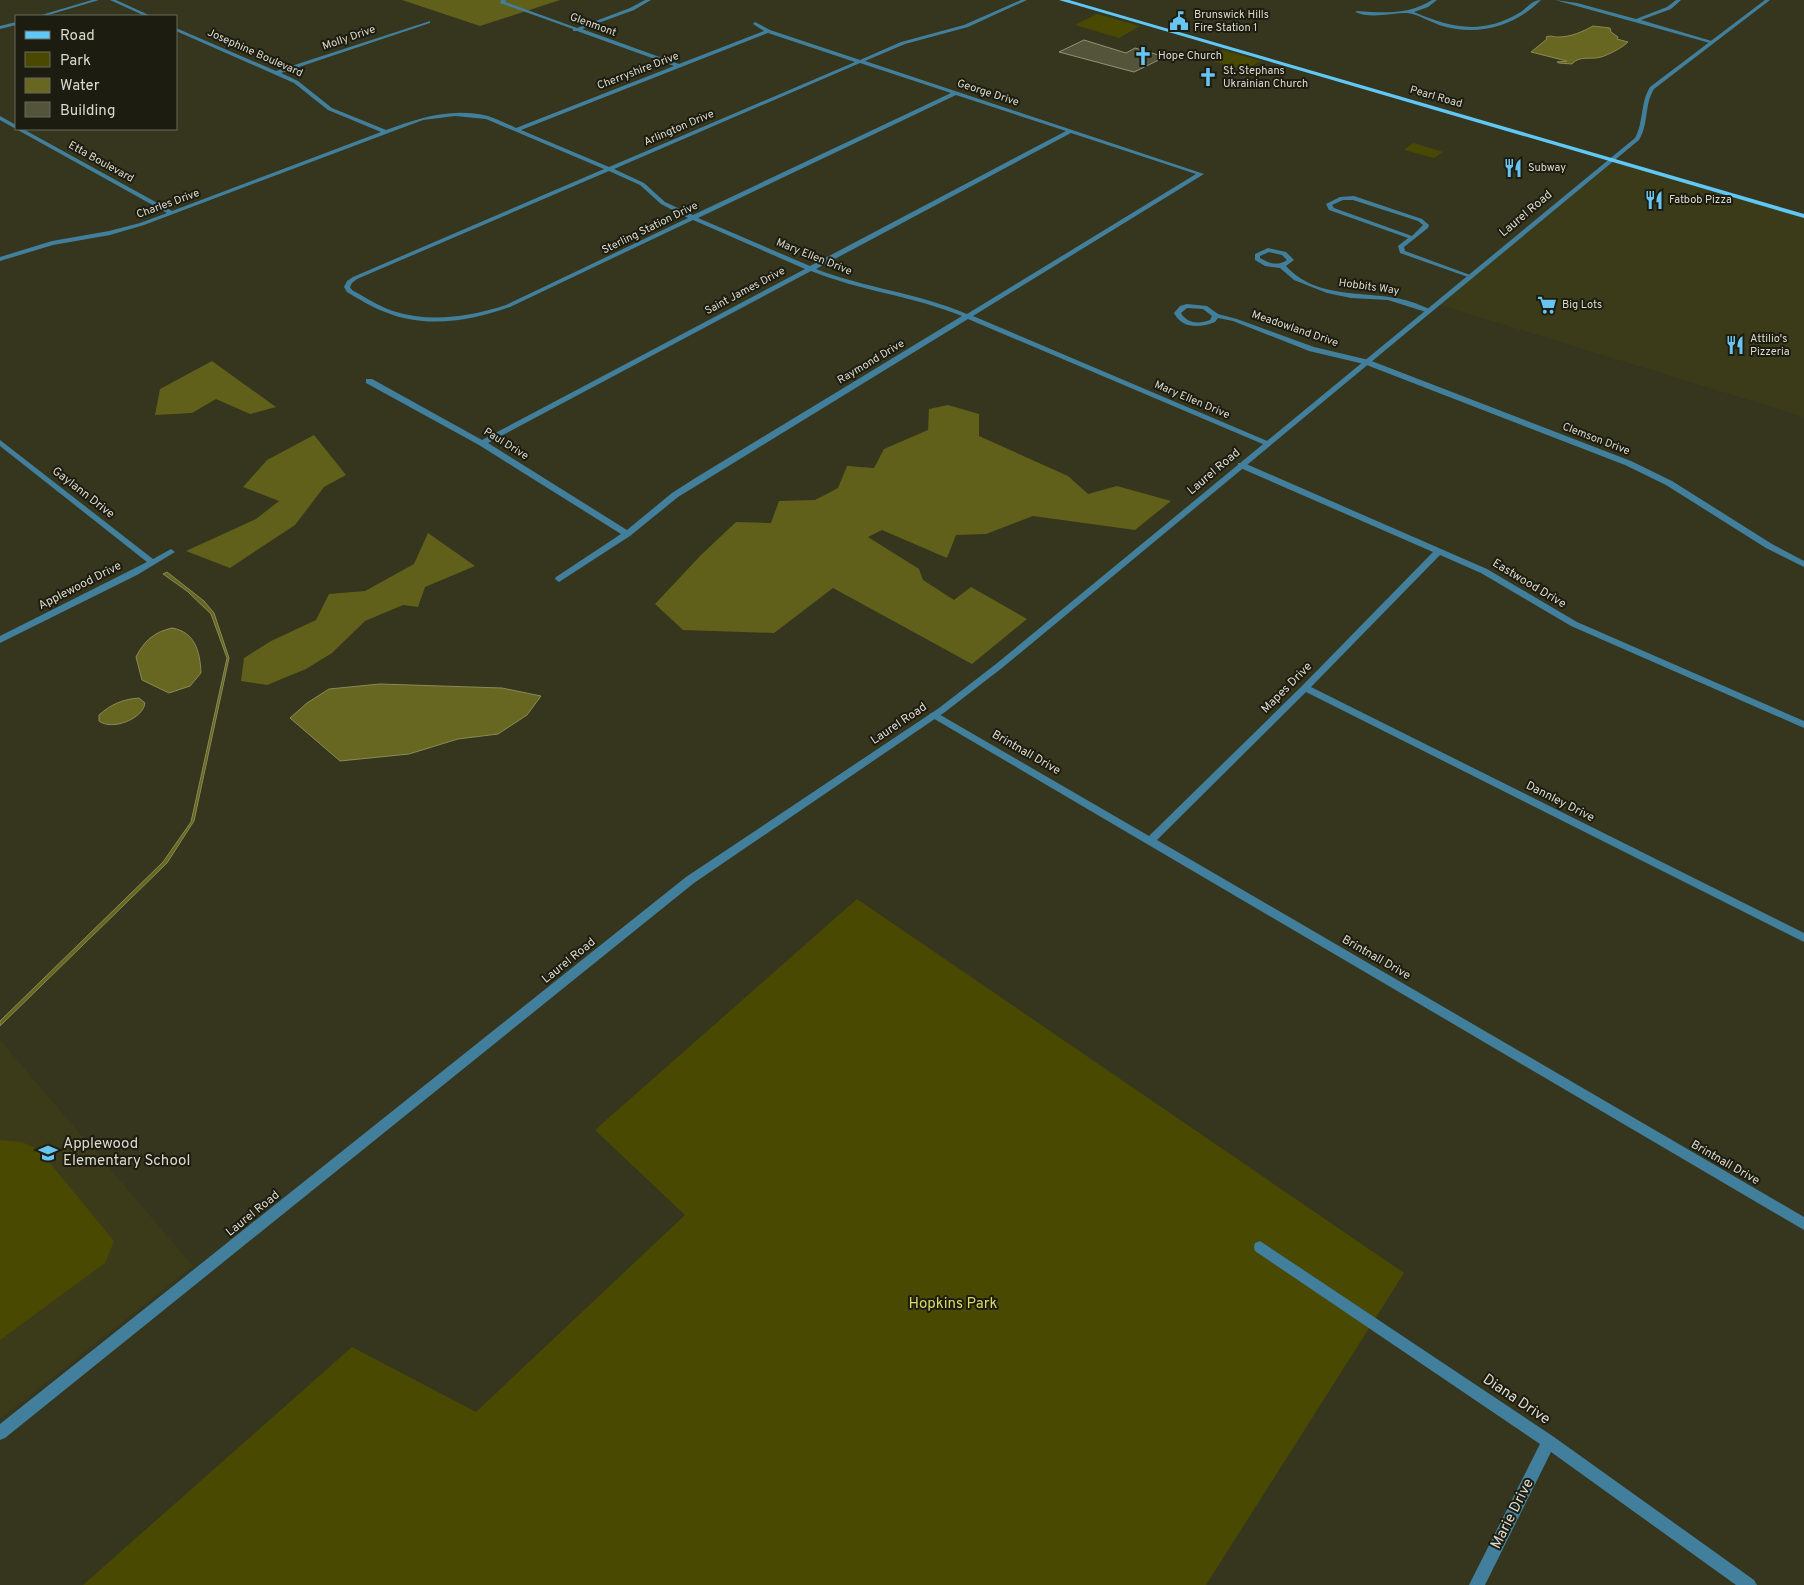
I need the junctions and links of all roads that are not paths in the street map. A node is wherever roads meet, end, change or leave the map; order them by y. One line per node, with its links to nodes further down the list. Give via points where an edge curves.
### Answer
1 (97, 0): 14 (street)
2 (112, 0): 15 (street)
3 (649, 0): 22 (street)
4 (1024, 0): 25 (street, Arlington Drive, via 966,26 902,42)
5 (1062, 0): 35 (main road, Pearl Road)
6 (1435, 0): 12 (street)
7 (1539, 0): 12 (street, via 1500,26 1480,30 1438,22)
8 (1557, 0): 16 (street)
9 (1679, 0): 16 (street, via 1669,8)
10 (1768, 0): 24 (street, Laurel Road)
11 (503, 1): 22 (street, Glenmont)
12 (1409, 11): 13 (street)
13 (1358, 12)
14 (44, 15)
15 (147, 15)
16 (1634, 21): 24 (street)
17 (428, 22): 27 (street, Molly Drive)
18 (15, 23): 20 (street)
19 (755, 23): 23 (street, George Drive)
20 (0, 28)
21 (178, 29): 27 (street, Josephine Boulevard)
22 (575, 30): 26 (street, Glenmont)
23 (768, 31): 25 (street, George Drive); 26 (street, Cherryshire Drive)
24 (1712, 42): 35 (street, Laurel Road, via 1652,88 1645,100 1640,135)
25 (859, 61): 28 (street, George Drive); 36 (street, Arlington Drive)
26 (678, 66): 32 (street, Cherryshire Drive)
27 (276, 73): 34 (street, Josephine Boulevard, via 303,86 330,109)
28 (955, 93): 33 (street, George Drive); 40 (street, Sterling Station Drive)
29 (0, 118): 30 (street, Etta Boulevard)
30 (15, 126)
31 (22, 130): 38 (street, Etta Boulevard)
32 (516, 130): 34 (street, Mary Ellen Drive, via 488,118 458,114 422,119); 36 (street, Mary Ellen Drive)
33 (1070, 131): 37 (street, George Drive); 44 (street, Saint James Drive)
34 (384, 132): 38 (street, Charles Drive)
35 (1612, 160): 39 (main road, Pearl Road); 45 (street, Laurel Road)
36 (609, 169): 40 (street, Mary Ellen Drive, via 642,184 663,203); 46 (street, Arlington Drive, via 355,278)
37 (1201, 174): 49 (street, Raymond Drive)
38 (172, 213): 42 (street, Charles Drive, via 123,230 52,243)
39 (1804, 216)
40 (694, 218): 44 (street, Mary Ellen Drive); 46 (street, Sterling Station Drive, via 508,306 480,315 447,320 406,317 387,311 348,291)
41 (1412, 238): 41 (street, via 1425,228 1420,220 1354,198 1337,199 1329,204 1335,212); 45 (street, via 1401,246 1402,252)
42 (0, 259)
43 (1282, 266): 43 (street, Hobbits Way, via 1291,260 1284,253 1268,250 1257,255 1262,264); 47 (street, Hobbits Way, via 1300,280 1331,292 1388,298)
44 (811, 267): 49 (street, Mary Ellen Drive, via 850,283 929,301); 53 (street, Saint James Drive)
45 (1470, 276): 47 (street, Laurel Road)
46 (347, 287)
47 (1429, 311): 50 (street, Laurel Road)
48 (1216, 315): 48 (street, Meadowland Drive, via 1205,307 1193,305 1182,307 1177,313 1180,319 1197,324 1213,321); 50 (street, Meadowland Drive, via 1312,349)
49 (967, 316): 54 (street, Mary Ellen Drive); 56 (street, Raymond Drive, via 700,479)
50 (1366, 362): 54 (street, Laurel Road); 60 (street, Clemson Drive, via 1670,483 1769,546)
51 (369, 381): 53 (street, Paul Drive)
52 (0, 442): 59 (street, Gaylann Drive)
53 (482, 443): 56 (street, Paul Drive)
54 (1268, 443): 55 (street, Laurel Road)
55 (1241, 465): 57 (street, Eastwood Drive); 64 (street, Laurel Road, via 999,666)
56 (627, 534): 61 (street, Raymond Drive)
57 (1439, 551): 63 (street, Mapes Drive); 65 (street, Eastwood Drive, via 1507,583 1574,624)
58 (171, 552): 59 (street, Applewood Drive)
59 (152, 562): 62 (street, Applewood Drive)
60 (1804, 564)
61 (558, 579)
62 (0, 640)
63 (1305, 688): 66 (street, Mapes Drive); 67 (street, Dannley Drive)
64 (934, 715): 66 (street, Brintnall Drive); 70 (street, Laurel Road, via 690,880)
65 (1804, 725)
66 (1150, 841): 68 (street, Brintnall Drive)
67 (1804, 938)
68 (1804, 1224)
69 (1260, 1248): 71 (street, Diana Drive)
70 (0, 1432)
71 (1549, 1442): 72 (street, Marie Drive); 73 (street, Diana Drive)
72 (1477, 1585)
73 (1749, 1585)

